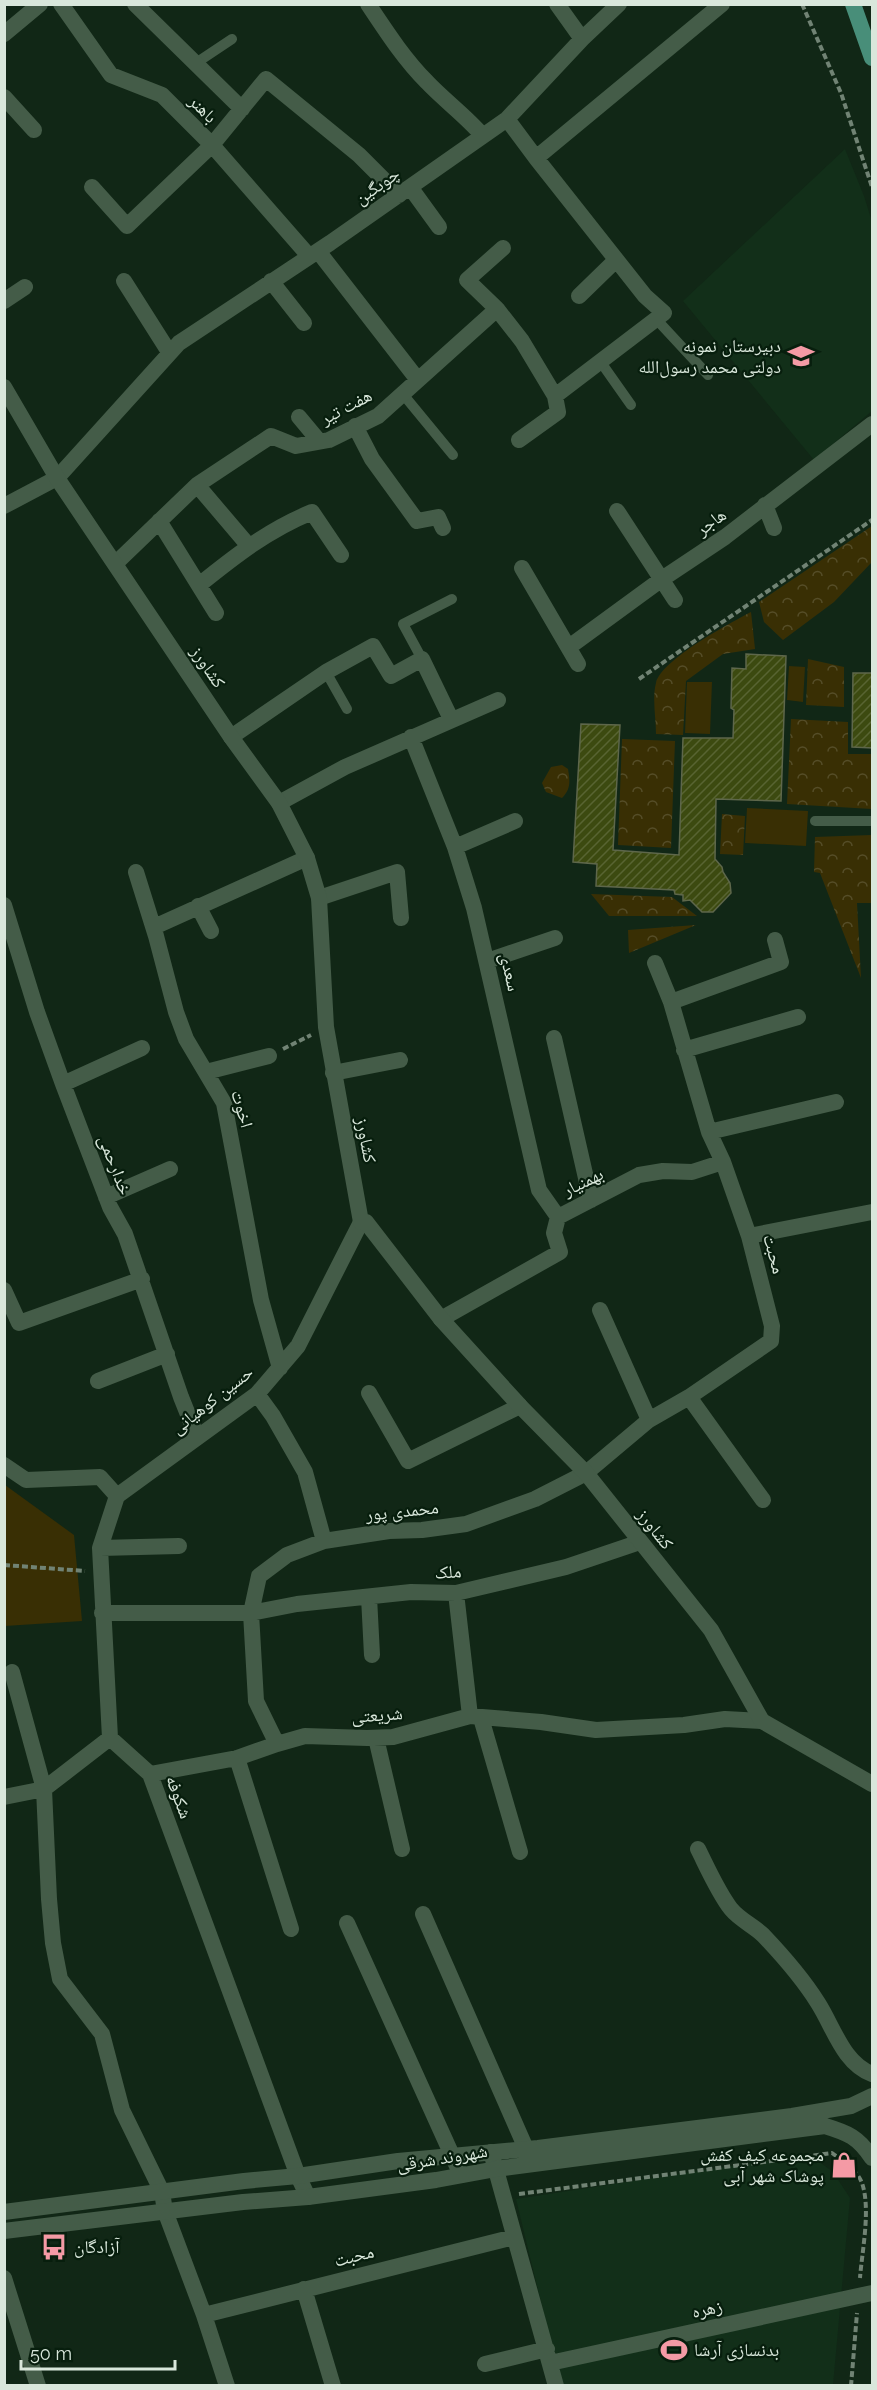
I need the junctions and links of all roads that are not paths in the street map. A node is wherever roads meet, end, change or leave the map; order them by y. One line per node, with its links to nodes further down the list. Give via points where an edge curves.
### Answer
1 (40, 4): 9 (street)
2 (61, 4): 19 (street, باهنر, via 111,75 162,95)
3 (368, 4): 18 (street, via 427,82)
4 (557, 4): 11 (street)
5 (619, 4): 11 (street, چوبگین)
6 (722, 4): 20 (street)
7 (853, 4): 12 (main road)
8 (141, 6): 13 (street)
9 (4, 34)
10 (232, 39): 13 (lane)
11 (582, 39): 16 (street, چوبگین)
12 (873, 58)
13 (196, 63): 15 (street)
14 (4, 96): 17 (street)
15 (242, 109): 19 (street); 22 (street, via 266,79)
16 (507, 119): 18 (street, چوبگین); 20 (street)
17 (34, 130)
18 (483, 136): 22 (street, چوبگین)
19 (212, 145): 21 (street, via 128,226); 25 (street, باهنر)
20 (536, 158): 26 (street)
21 (92, 187)
22 (405, 191): 23 (street); 25 (street, چوبگین)
23 (439, 227)
24 (503, 248): 32 (street, via 467,280)
25 (314, 254): 28 (street, چوبگین); 38 (street, باهنر)
26 (616, 260): 30 (street); 33 (street, via 664,313)
27 (124, 281): 35 (street)
28 (272, 281): 34 (street); 35 (street, چوبگین)
29 (25, 286): 31 (street)
30 (579, 296)
31 (4, 301)
32 (497, 309): 38 (street, هفت تیر); 41 (street, via 522,341)
33 (657, 320): 36 (street); 37 (lane)
34 (304, 322)
35 (169, 352): 49 (street, چوبگین)
36 (600, 361): 41 (street); 42 (lane)
37 (708, 375)
38 (418, 380): 39 (street, هفت تیر)
39 (402, 393): 45 (street, هفت تیر, via 378,416); 48 (lane)
40 (7, 396): 49 (street, کشاورز)
41 (555, 396): 46 (street, via 558,412)
42 (631, 405)
43 (299, 417): 47 (street)
44 (873, 424): 52 (street, هاجر)
45 (355, 426): 47 (street, هفت تیر); 55 (street, via 372,459 417,521 438,517)
46 (519, 440)
47 (320, 441): 50 (street, هفت تیر, via 296,446 271,436)
48 (453, 455)
49 (57, 478): 51 (street); 59 (street, کشاورز)
50 (197, 485): 54 (street, هفت تیر); 57 (street)
51 (4, 506)
52 (765, 506): 56 (street); 61 (street, هاجر)
53 (617, 511): 61 (street)
54 (159, 521): 59 (street, هفت تیر); 62 (street)
55 (443, 528)
56 (774, 528)
57 (248, 545): 58 (street, via 312,512); 62 (street)
58 (341, 555)
59 (116, 563): 73 (street, کشاورز)
60 (522, 568): 66 (street)
61 (662, 579): 64 (street); 66 (street, هاجر)
62 (199, 585): 65 (street)
63 (452, 598): 67 (lane, via 403,624)
64 (675, 600)
65 (216, 613)
66 (569, 647): 68 (street)
67 (422, 659): 69 (street, via 391,676 373,646); 72 (street)
68 (578, 664)
69 (326, 672): 71 (lane); 73 (street)
70 (498, 700): 72 (street)
71 (347, 709)
72 (451, 719): 74 (street)
73 (231, 737): 75 (street, کشاورز)
74 (411, 737): 75 (street); 79 (street, سعدی)
75 (279, 803): 80 (street, کشاورز)
76 (515, 821): 79 (street)
77 (815, 821): 78 (lane)
78 (873, 821)
79 (455, 847): 90 (street, سعدی)
80 (307, 858): 82 (street, کشاورز); 84 (street)
81 (136, 872): 86 (street, اخوت)
82 (319, 898): 85 (street, via 397,872); 100 (street, کشاورز, via 326,1027)
83 (4, 905): 101 (street, خدارحمی)
84 (198, 906): 86 (street); 87 (street)
85 (401, 918)
86 (154, 927): 99 (street, اخوت, via 176,1012 186,1039)
87 (211, 932)
88 (555, 938): 90 (street)
89 (775, 940): 92 (street, via 781,962)
90 (487, 961): 109 (street, سعدی, via 539,1190)
91 (655, 963): 92 (street, محبت)
92 (671, 1002): 96 (street, محبت)
93 (798, 1017): 96 (street)
94 (554, 1038): 107 (street)
95 (142, 1048): 101 (street)
96 (684, 1050): 103 (street, محبت)
97 (269, 1056): 99 (street)
98 (400, 1060): 100 (street)
99 (206, 1072): 117 (street, اخوت, via 224,1103 261,1300)
100 (333, 1073): 110 (street, کشاورز)
101 (63, 1084): 106 (street, خدارحمی)
102 (836, 1102): 103 (street)
103 (709, 1132): 104 (street, محبت)
104 (723, 1162): 107 (street, بهمنیار, via 692,1172 639,1175); 111 (street, محبت)
105 (170, 1169): 106 (street)
106 (106, 1197): 112 (street, خدارحمی)
107 (591, 1200): 109 (street, بهمنیار)
108 (873, 1212): 111 (street)
109 (558, 1217): 115 (street, بهمنیار, via 554,1233 560,1252)
110 (362, 1222): 115 (street, کشاورز, via 366,1222); 117 (street, حسین کوهیانی, via 298,1346)
111 (749, 1236): 121 (street, محبت, via 772,1326 771,1341)
112 (141, 1279): 113 (street, via 19,1323); 116 (street, خدارحمی)
113 (4, 1290)
114 (600, 1310): 123 (street)
115 (441, 1319): 122 (street, کشاورز)
116 (167, 1354): 118 (street); 124 (street, خدارحمی)
117 (280, 1368): 120 (street, حسین کوهیانی)
118 (98, 1381)
119 (369, 1393): 122 (street, via 408,1461)
120 (256, 1394): 124 (street, حسین کوهیانی); 129 (street, via 305,1472)
121 (690, 1397): 123 (street, محبت); 128 (street)
122 (520, 1406): 126 (street, کشاورز)
123 (650, 1420): 126 (street, محبت)
124 (197, 1437): 127 (street, حسین کوهیانی)
125 (4, 1465): 127 (street, via 26,1480 100,1477)
126 (586, 1473): 129 (street, محمدی پور, via 536,1498 466,1524); 130 (street, کشاورز)
127 (117, 1496): 132 (street)
128 (763, 1500)
129 (324, 1541): 136 (street, محمدی پور, via 287,1555 259,1576)
130 (640, 1542): 133 (street, ملک, via 566,1567); 140 (street, کشاورز, via 711,1630)
131 (179, 1546): 132 (street)
132 (100, 1548): 135 (street)
133 (456, 1593): 134 (street, ملک, via 411,1592); 139 (street)
134 (369, 1597): 136 (street, ملک); 137 (street)
135 (102, 1613): 136 (street); 141 (street)
136 (251, 1613): 143 (street, via 256,1701)
137 (372, 1655)
138 (12, 1672): 147 (street)
139 (475, 1717): 140 (street, شریعتی, via 596,1730 725,1719); 142 (street, شریعتی); 151 (street)
140 (762, 1721): 146 (street)
141 (111, 1738): 145 (street, شکوفه); 147 (street)
142 (376, 1738): 143 (street, شریعتی, via 305,1736); 149 (street)
143 (277, 1744): 144 (street, شریعتی)
144 (237, 1758): 145 (street, شریعتی); 154 (street)
145 (150, 1774): 164 (street, شکوفه)
146 (873, 1784)
147 (44, 1789): 148 (street); 165 (street, via 49,1899 60,1979 102,2034 123,2110)
148 (4, 1797)
149 (402, 1850)
150 (698, 1850): 155 (street, via 732,1910 762,1934 788,1963 816,1999 844,2051 859,2067)
151 (520, 1852)
152 (423, 1914): 157 (street)
153 (347, 1923): 159 (street)
154 (291, 1929)
155 (873, 2074)
156 (873, 2096): 157 (street, شهروند شرقی, via 851,2106 792,2116)
157 (526, 2149): 158 (street, شهروند شرقی); 161 (street)
158 (491, 2152): 159 (street, شهروند شرقی); 162 (street)
159 (451, 2156): 163 (street); 164 (street, شهروند شرقی)
160 (873, 2158): 161 (street, شهروند شرقی, via 849,2133 825,2126)
161 (533, 2165): 162 (street, شهروند شرقی)
162 (496, 2169): 163 (street, شهروند شرقی); 170 (street)
163 (461, 2175): 166 (street, شهروند شرقی)
164 (298, 2176): 165 (street, شهروند شرقی); 166 (street, شکوفه)
165 (162, 2192): 167 (street); 168 (street, شهروند شرقی)
166 (308, 2197): 167 (street, شهروند شرقی)
167 (165, 2211): 169 (street, شهروند شرقی); 174 (street)
168 (4, 2212)
169 (4, 2231)
170 (514, 2237): 172 (street, محبت); 175 (street)
171 (4, 2278): 177 (street)
172 (304, 2289): 174 (street, محبت); 179 (street)
173 (865, 2295): 175 (street, زهره)
174 (204, 2315): 178 (street)
175 (549, 2356): 176 (street, زهره); 180 (street)
176 (485, 2364)
177 (38, 2385)
178 (227, 2385)
179 (333, 2385)
180 (556, 2385)

